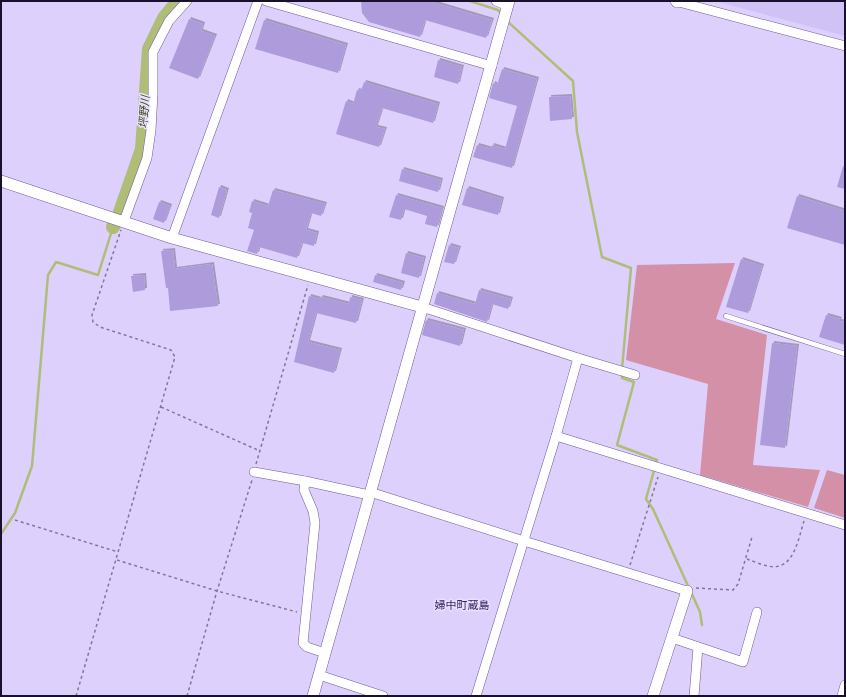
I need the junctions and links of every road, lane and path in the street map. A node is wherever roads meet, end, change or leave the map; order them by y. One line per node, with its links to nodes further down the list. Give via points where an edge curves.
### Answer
1 (187, 1): 10 (street, via 168,21 153,52 151,130 147,158)
2 (258, 1): 11 (street)
3 (266, 1): 8 (street)
4 (496, 1): 6 (street)
5 (676, 1): 7 (street)
6 (509, 4): 8 (street)
7 (845, 46)
8 (492, 66): 13 (street)
9 (1, 181): 10 (street)
10 (124, 221): 11 (street); 18 (path, via 92,315 92,322 100,327 171,350 175,357)
11 (172, 238): 12 (street)
12 (311, 277): 13 (street); 20 (path)
13 (422, 307): 16 (street); 24 (street)
14 (726, 316): 15 (lane)
15 (845, 354)
16 (578, 358): 17 (street); 19 (street)
17 (635, 375)
18 (161, 407): 20 (path); 30 (path)
19 (556, 436): 21 (street); 29 (street)
20 (260, 451): 22 (path)
21 (661, 467): 25 (street); 33 (path)
22 (254, 472): 23 (street); 34 (path)
23 (305, 481): 24 (street); 37 (street, via 304,490 315,523)
24 (370, 493): 29 (street); 40 (street)
25 (806, 513): 27 (street); 31 (path, via 793,556 786,563 776,567)
26 (15, 520): 30 (path)
27 (845, 526)
28 (752, 537): 31 (path)
29 (524, 541): 33 (street); 47 (street)
30 (118, 552): 32 (path)
31 (746, 558): 35 (path, via 738,584 733,590 696,588)
32 (117, 560): 34 (path); 43 (path)
33 (628, 573): 35 (street)
34 (217, 591): 37 (path); 44 (path)
35 (687, 591): 38 (street)
36 (757, 612): 39 (street, via 743,662)
37 (306, 614): 40 (street, via 302,643)
38 (672, 638): 39 (street); 48 (street)
39 (698, 647): 49 (street)
40 (325, 653): 41 (street)
41 (319, 675): 45 (street); 46 (street)
42 (845, 685): 50 (street)
43 (76, 696)
44 (187, 696)
45 (313, 696)
46 (383, 696)
47 (476, 696)
48 (653, 696)
49 (694, 696)
50 (842, 696)

